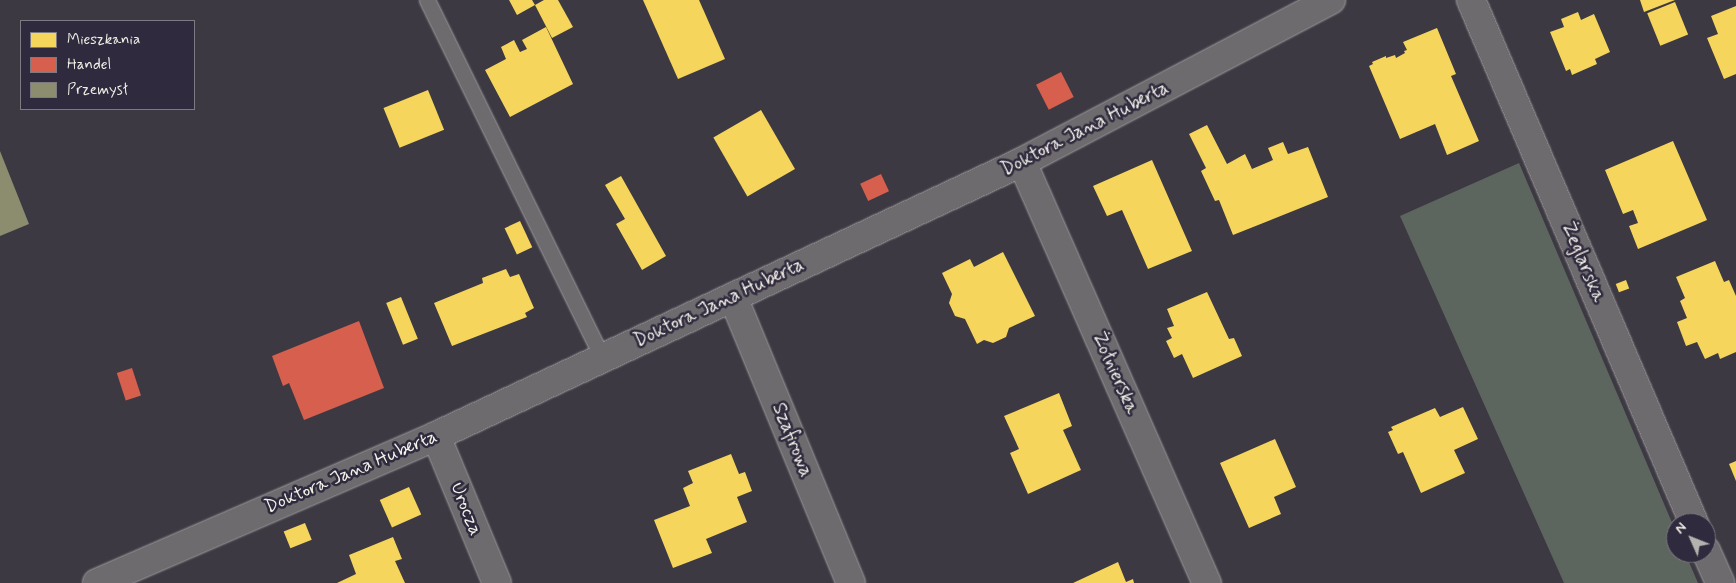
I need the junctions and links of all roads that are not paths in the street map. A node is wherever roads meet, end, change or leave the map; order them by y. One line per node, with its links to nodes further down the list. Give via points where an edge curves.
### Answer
1 (427, 0): 6 (lane)
2 (1331, 0): 4 (street, Doktora Jana Huberta)
3 (1471, 0): 8 (street, Żeglarska)
4 (1022, 162): 5 (street, Doktora Jana Huberta); 13 (street, Żołnierska)
5 (733, 297): 6 (street, Doktora Jana Huberta); 12 (street, Szafirowa)
6 (602, 358): 7 (street, Doktora Jana Huberta)
7 (436, 436): 10 (street, Doktora Jana Huberta); 11 (street, Urocza)
8 (1690, 513)
9 (1711, 563): 14 (street)
10 (97, 583)
11 (497, 583)
12 (851, 583)
13 (1207, 583)
14 (1720, 583)

